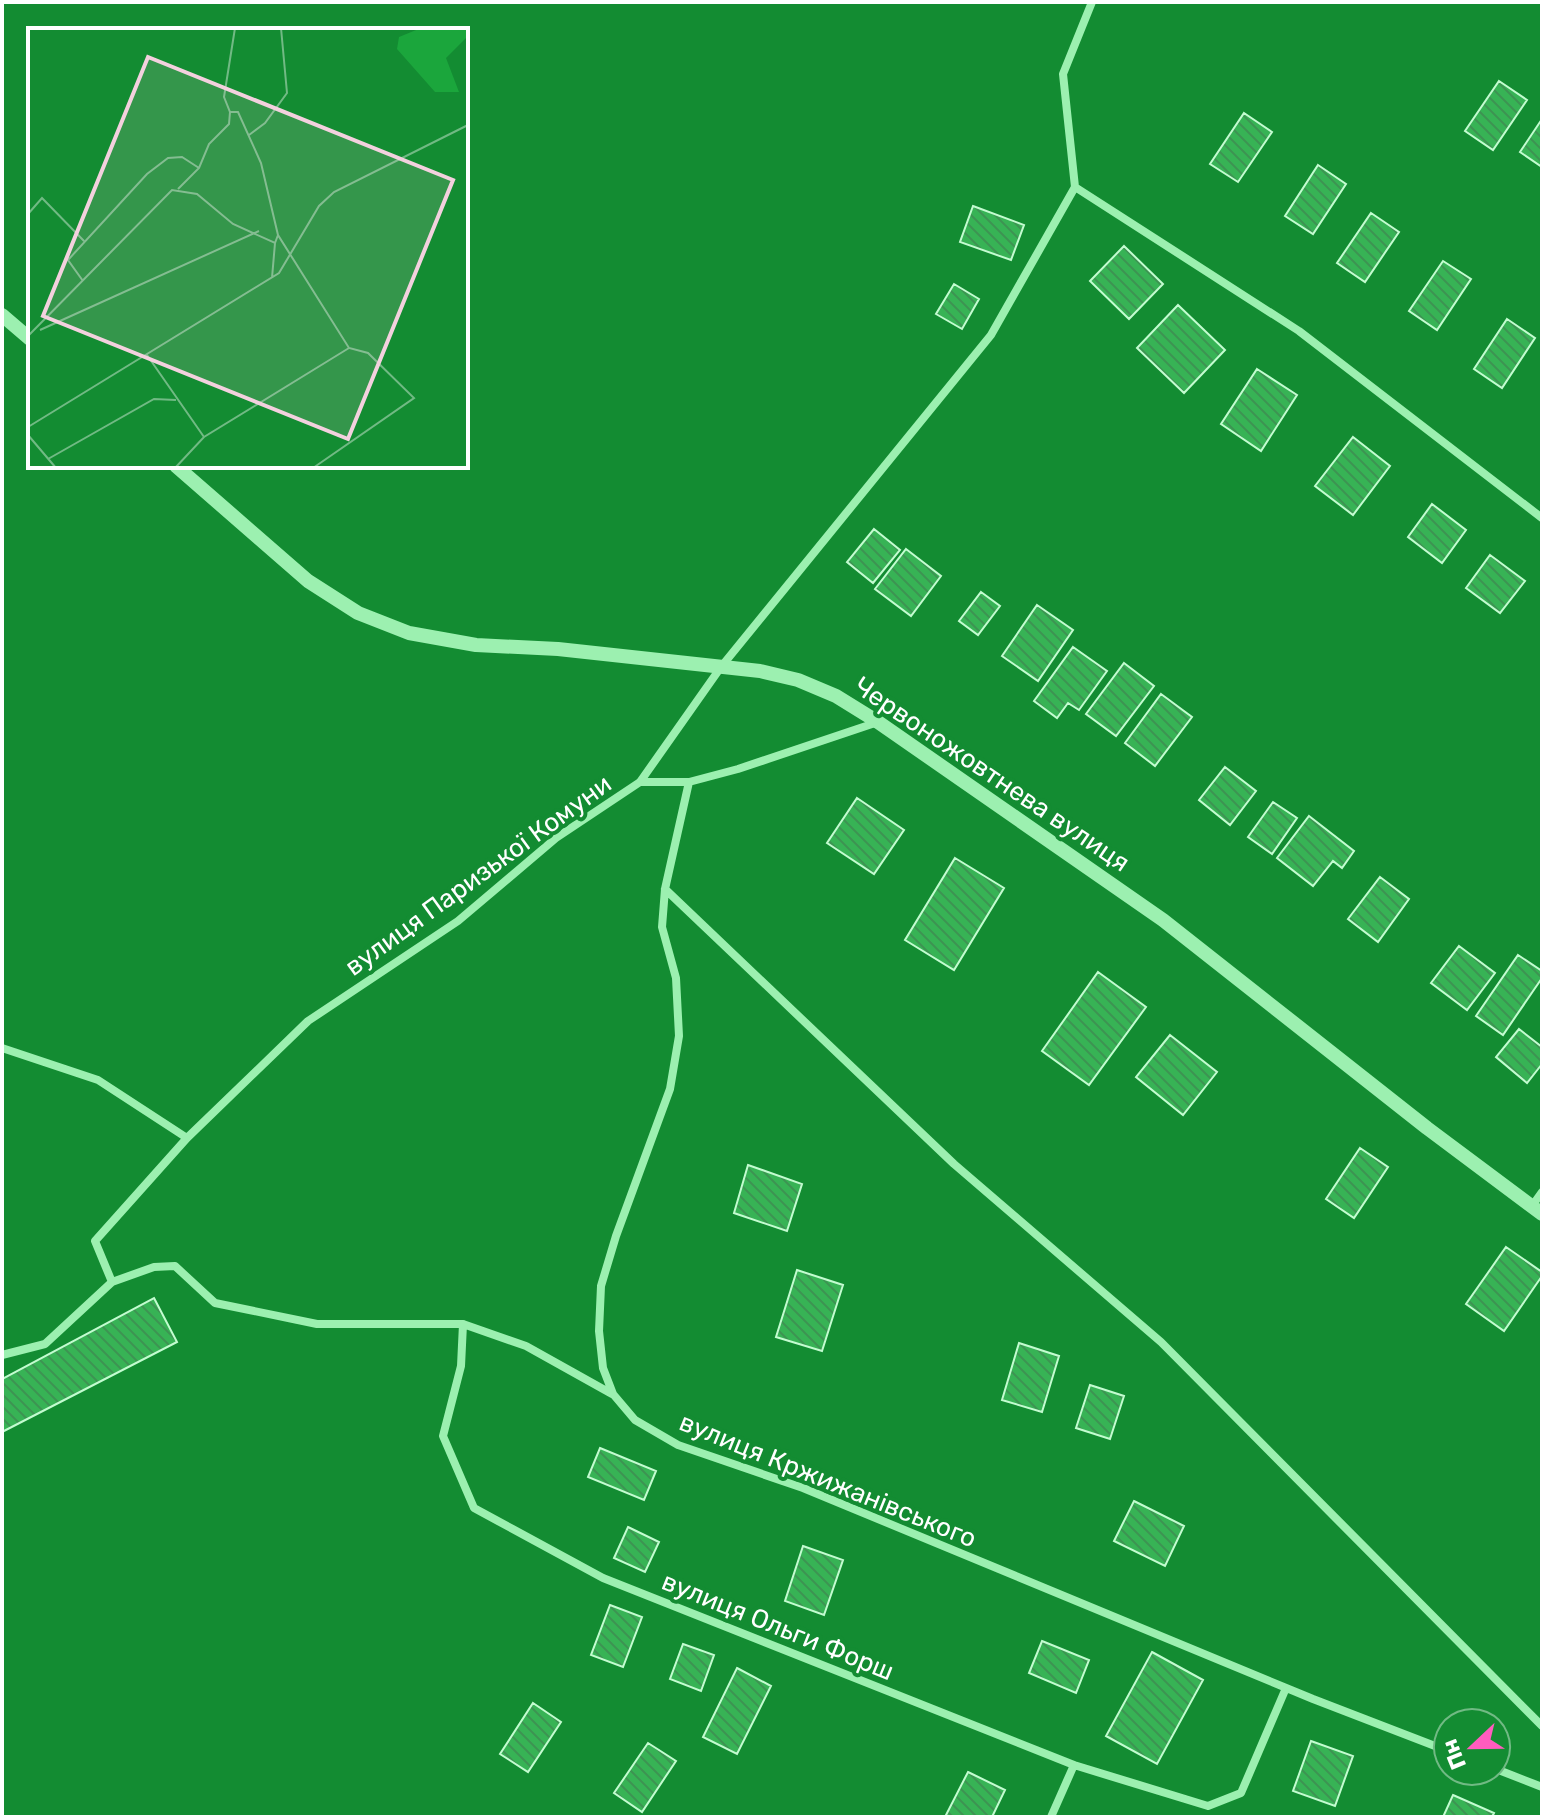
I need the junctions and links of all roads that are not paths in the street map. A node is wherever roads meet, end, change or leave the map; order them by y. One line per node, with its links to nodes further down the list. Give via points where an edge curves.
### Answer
1 (1092, 2): 2 (street, via 1063,74)
2 (1075, 187): 6 (street, via 1299,331); 7 (street, вулиця Паризької Комуни, via 991,335)
3 (2, 315): 4 (street)
4 (28, 337)
5 (178, 468): 7 (street, Червоножовтнева вулиця, via 308,581 358,613 409,633 476,645)
6 (1542, 518)
7 (721, 667): 8 (street, Червоножовтнева вулиця, via 798,680); 9 (street, вулиця Паризької Комуни)
8 (878, 722): 10 (street); 15 (street, Червоножовтнева вулиця, via 1163,920)
9 (640, 782): 10 (street); 13 (street, вулиця Паризької Комуни, via 556,838 458,921 308,1021)
10 (689, 782): 11 (street, вулиця Кржижанівського)
11 (665, 889): 19 (street, вулиця Кржижанівського, via 662,927 676,978 679,1036 670,1089 601,1286 603,1368); 21 (street, via 954,1164 1161,1342)
12 (2, 1048): 13 (street, via 98,1080)
13 (187, 1138): 16 (street, вулиця Паризької Комуни, via 95,1241)
14 (1542, 1192): 15 (street)
15 (1537, 1210)
16 (112, 1282): 17 (street, via 154,1267 175,1266 215,1303 317,1324); 18 (street, via 45,1344)
17 (463, 1324): 19 (street, via 526,1346); 23 (street, вулиця Ольги Форш, via 461,1366 443,1436 474,1508 603,1578)
18 (2, 1355)
19 (613, 1394): 20 (street, вулиця Кржижанівського, via 635,1420 678,1445 803,1488)
20 (1286, 1688): 22 (street, вулиця Кржижанівського); 23 (street, вулиця Ольги Форш, via 1241,1793 1208,1806)
21 (1542, 1726)
22 (1432, 1745)
23 (1074, 1765): 26 (street)
24 (1512, 1775): 25 (street)
25 (1542, 1787)
26 (1051, 1817)

